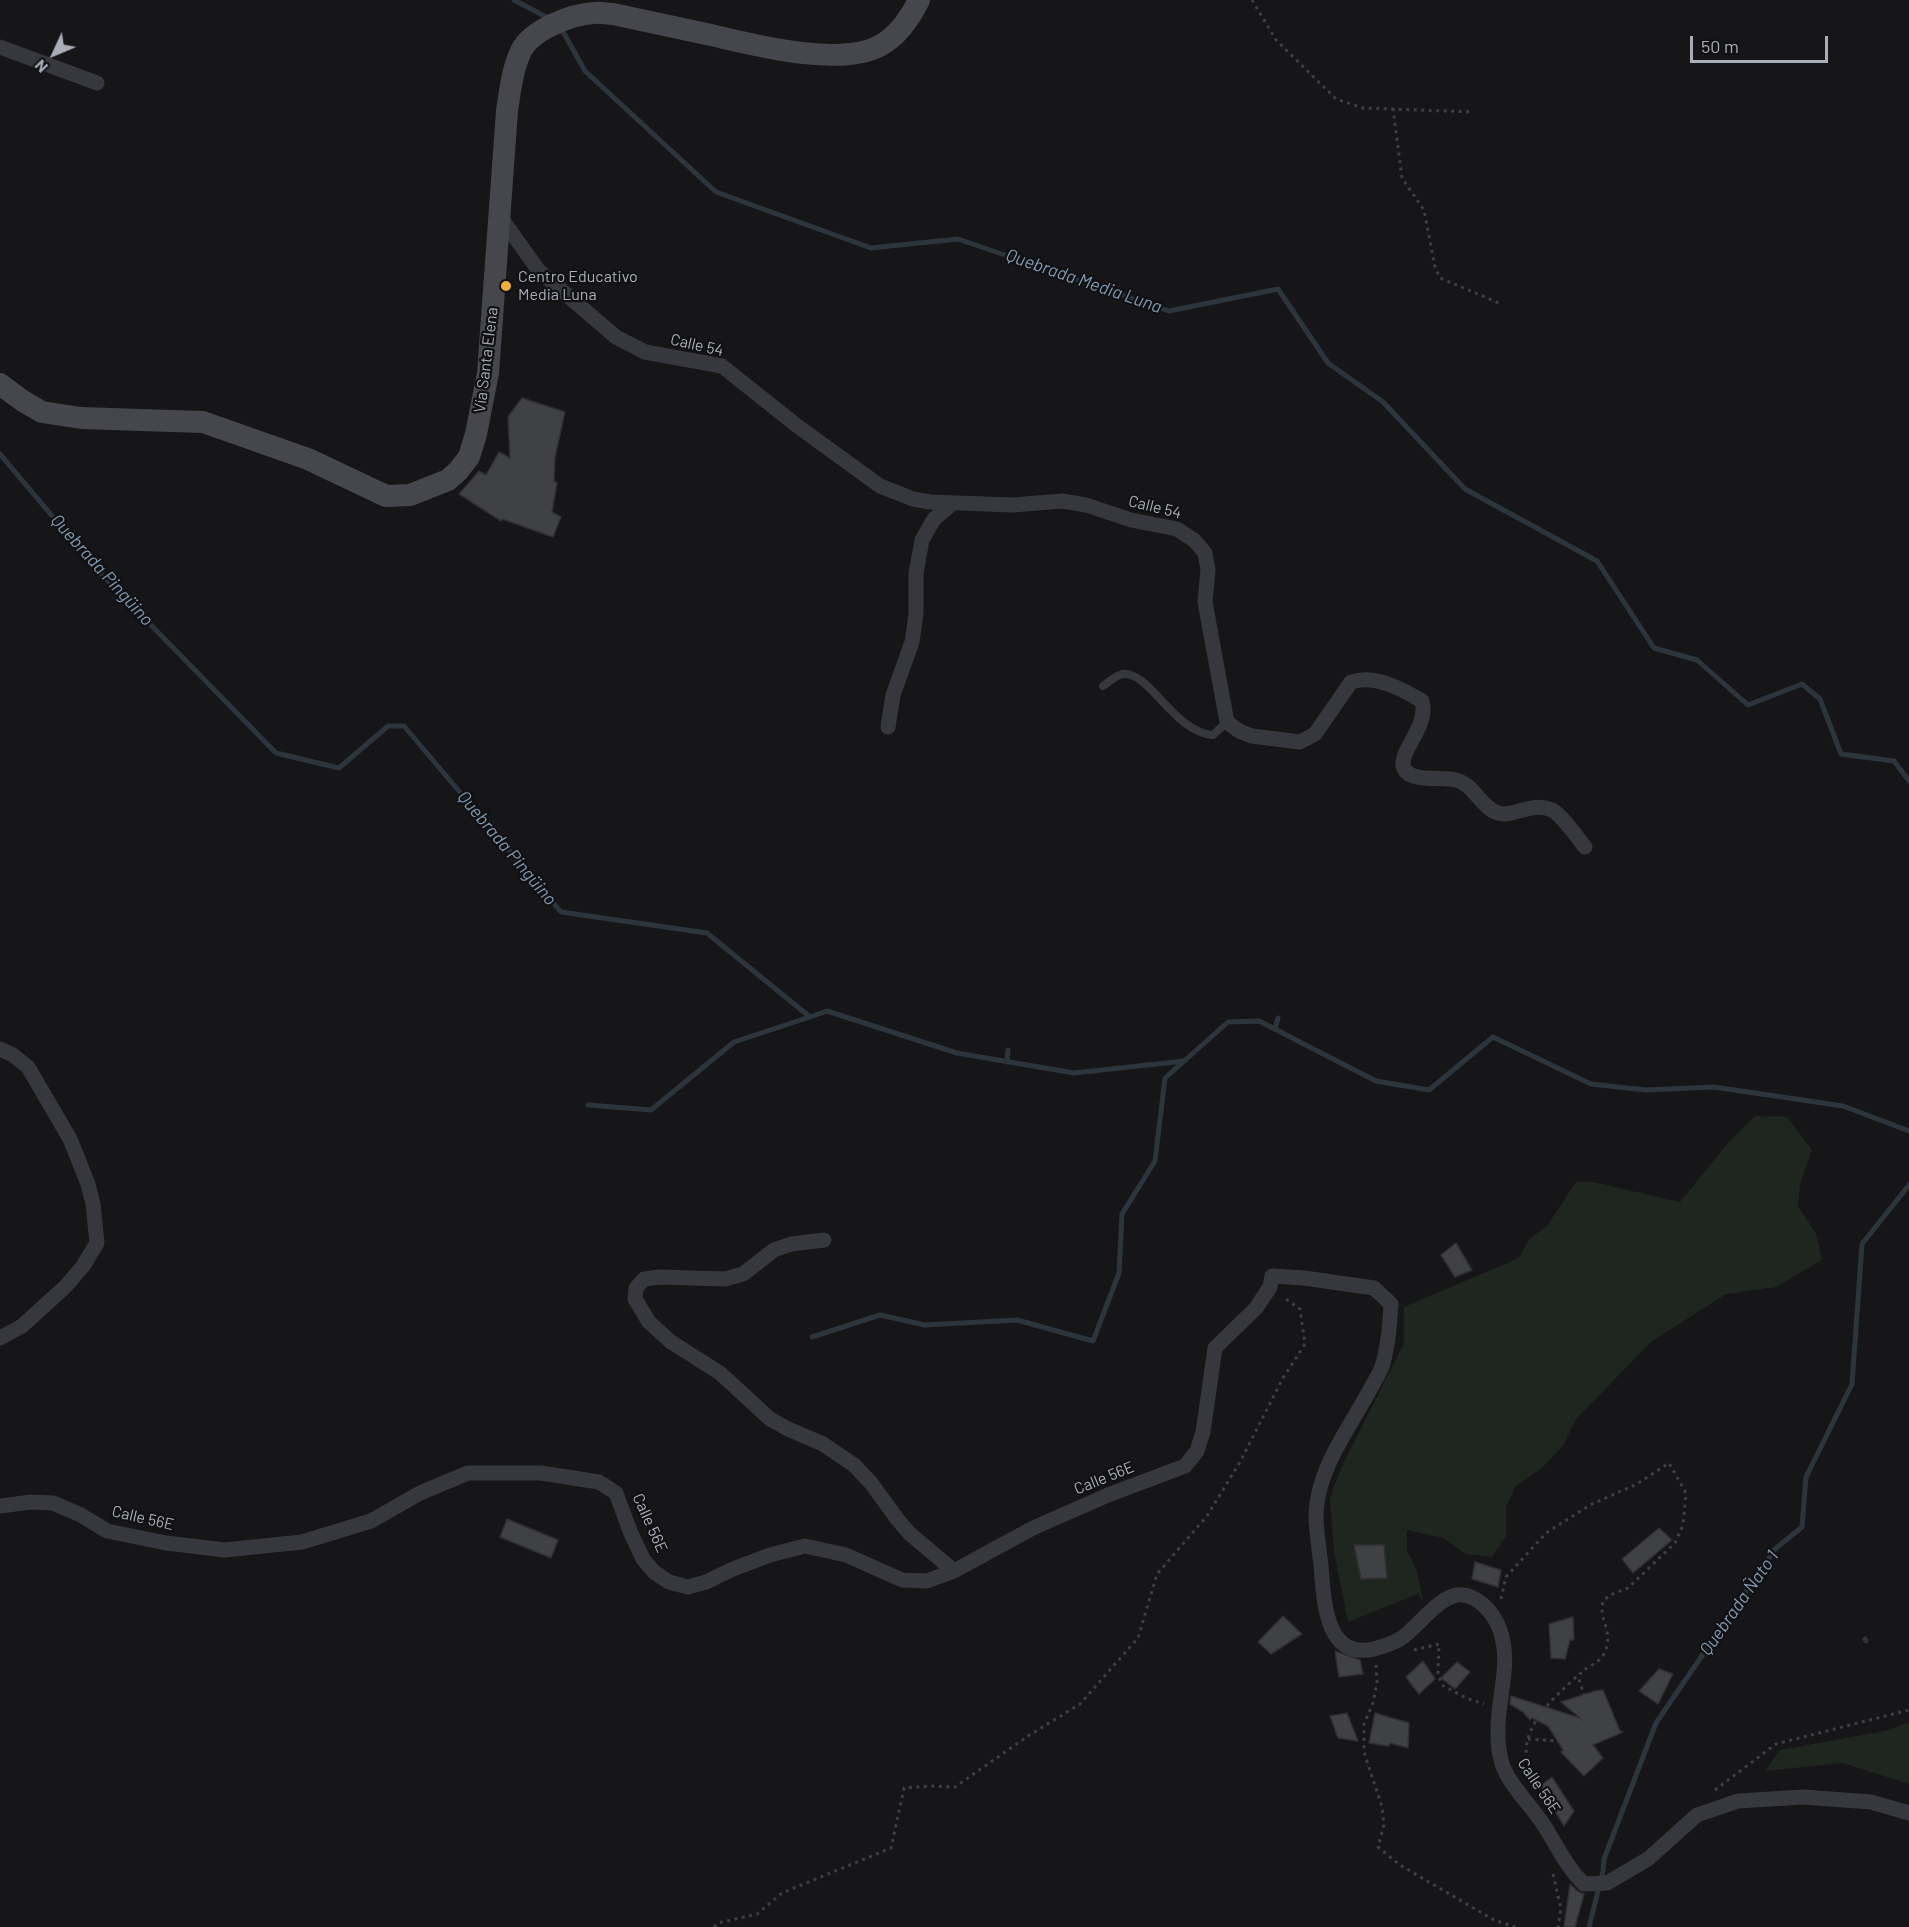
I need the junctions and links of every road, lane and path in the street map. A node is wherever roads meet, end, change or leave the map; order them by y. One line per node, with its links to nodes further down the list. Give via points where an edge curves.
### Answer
1 (918, 0): 7 (main road, Vía Santa Elena, via 899,32 880,46 851,54 775,49 594,13 543,29 521,50 512,79)
2 (1252, 0): 5 (path, via 1276,40 1336,99 1363,108)
3 (0, 47): 4 (street)
4 (98, 84)
5 (1393, 108): 6 (path); 8 (path, via 1402,178 1424,210 1440,278)
6 (1473, 112)
7 (499, 215): 9 (main road, Vía Santa Elena, via 488,373 469,457 448,480 410,495 386,496 308,459 202,422 81,418 42,412); 10 (street, Calle 54, via 539,271 616,337 645,352 722,366 880,486 913,500)
8 (1499, 303)
9 (0, 384)
10 (953, 503): 12 (street, Calle 54, via 1086,504 1131,520 1177,529 1195,541 1205,553 1205,602); 13 (street, via 934,519 922,540 912,642 893,695)
11 (1103, 686): 12 (lane, via 1120,674 1132,674 1190,728 1213,735)
12 (1227, 722): 14 (street, via 1252,736 1300,742 1315,734 1352,682 1361,679 1391,685 1422,701 1424,709 1404,757 1406,772 1416,778 1459,780 1488,808 1501,814 1536,806 1553,811)
13 (888, 727)
14 (1585, 847)
15 (0, 1049): 18 (street, via 28,1067 70,1139 88,1184 97,1243 66,1286 22,1326)
16 (824, 1240): 20 (street, via 774,1250 743,1274 724,1279 644,1279 636,1288 635,1299 649,1322 671,1342 720,1373 770,1419 823,1444 854,1465 903,1527)
17 (1270, 1287): 20 (street, Calle 56E, via 1256,1308 1215,1348 1203,1432 1197,1451 1185,1466 1033,1528); 22 (street, Calle 56E, via 1272,1276 1304,1278 1374,1288 1391,1304 1381,1368 1324,1473 1316,1513 1325,1609 1333,1634 1362,1652); 31 (path, via 1300,1309 1305,1344 1207,1516 1157,1574 1138,1638 1080,1704 955,1787 904,1788 891,1848 782,1893 757,1914)
18 (0, 1338)
19 (0, 1506): 20 (street, Calle 56E, via 53,1503 107,1531 225,1550 302,1542 371,1521 420,1493 468,1473 541,1473 599,1482 616,1493 644,1559 669,1582 688,1587 770,1555 806,1546 846,1555 902,1580 927,1581)
20 (954, 1571)
21 (1486, 1607): 22 (street, Calle 56E, via 1458,1595 1447,1599 1403,1637); 24 (path, via 1498,1608 1506,1577 1546,1533 1669,1463 1686,1493 1683,1525 1675,1542 1654,1564 1628,1588 1602,1601 1609,1641 1603,1658); 25 (street, Calle 56E, via 1500,1628 1504,1646)
22 (1376, 1648): 32 (path, via 1377,1682 1364,1724 1364,1752 1382,1807 1384,1825 1378,1847 1400,1865 1494,1920)
23 (1406, 1651): 25 (path, via 1439,1644 1438,1674 1442,1685)
24 (1578, 1676): 27 (path, via 1550,1704); 27 (path, via 1590,1714 1556,1741)
25 (1500, 1710): 29 (street, Calle 56E, via 1501,1761)
26 (1909, 1710): 28 (path, via 1776,1744)
27 (1528, 1739): 29 (path)
28 (1713, 1791)
29 (1522, 1794): 30 (street, Calle 56E, via 1572,1873 1584,1884 1606,1883 1648,1859 1697,1815 1738,1801 1803,1797 1872,1802)
30 (1909, 1813)
31 (714, 1927)
32 (1515, 1927)

